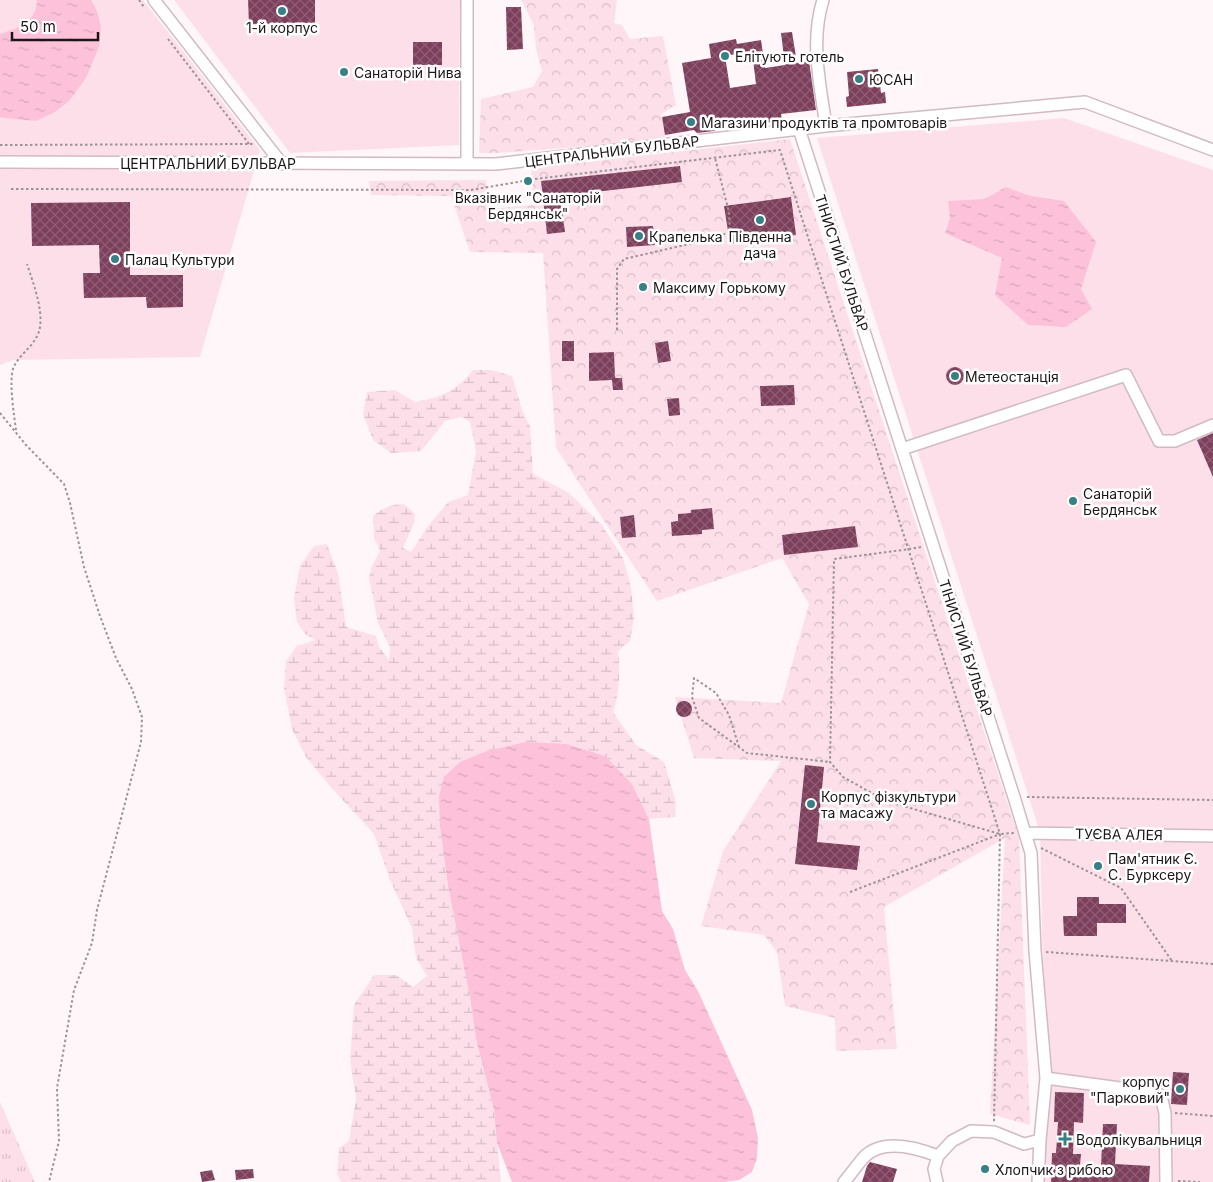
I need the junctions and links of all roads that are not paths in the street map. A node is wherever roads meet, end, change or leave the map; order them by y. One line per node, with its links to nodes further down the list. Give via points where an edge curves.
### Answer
1 (467, 0): 9 (street)
2 (823, 0): 4 (street, via 818,15 816,50)
3 (149, 4): 8 (street)
4 (826, 126): 5 (street, ЦЕНТРАЛЬНИЙ БУЛЬВАР); 6 (street, ЦЕНТРАЛЬНИЙ БУЛЬВАР, via 1085,102)
5 (799, 130): 9 (street, ЦЕНТРАЛЬНИЙ БУЛЬВАР, via 496,164); 11 (street, ТІНИСТИЙ БУЛЬВАР)
6 (1213, 150)
7 (6, 162): 8 (street, ЦЕНТРАЛЬНИЙ БУЛЬВАР)
8 (282, 164): 9 (street, ЦЕНТРАЛЬНИЙ БУЛЬВАР)
9 (467, 164)
10 (1213, 426): 11 (street, via 1175,440 1159,440 1126,375)
11 (902, 449): 13 (street, ТІНИСТИЙ БУЛЬВАР)
12 (1213, 836): 13 (street, ТУЄВА АЛЕЯ)
13 (1027, 837): 14 (street, ТІНИСТИЙ БУЛЬВАР, via 1031,853 1035,951)
14 (1046, 1078): 15 (street, ТІНИСТИЙ БУЛЬВАР); 17 (street, via 1162,1096)
15 (1040, 1140): 16 (street, via 1024,1144 994,1132 972,1131 952,1141); 20 (street, ТІНИСТИЙ БУЛЬВАР)
16 (938, 1156): 18 (street, via 920,1148 879,1147 865,1156); 19 (street, via 934,1169)
17 (1166, 1181)
18 (844, 1182)
19 (938, 1182)
20 (1038, 1182)

